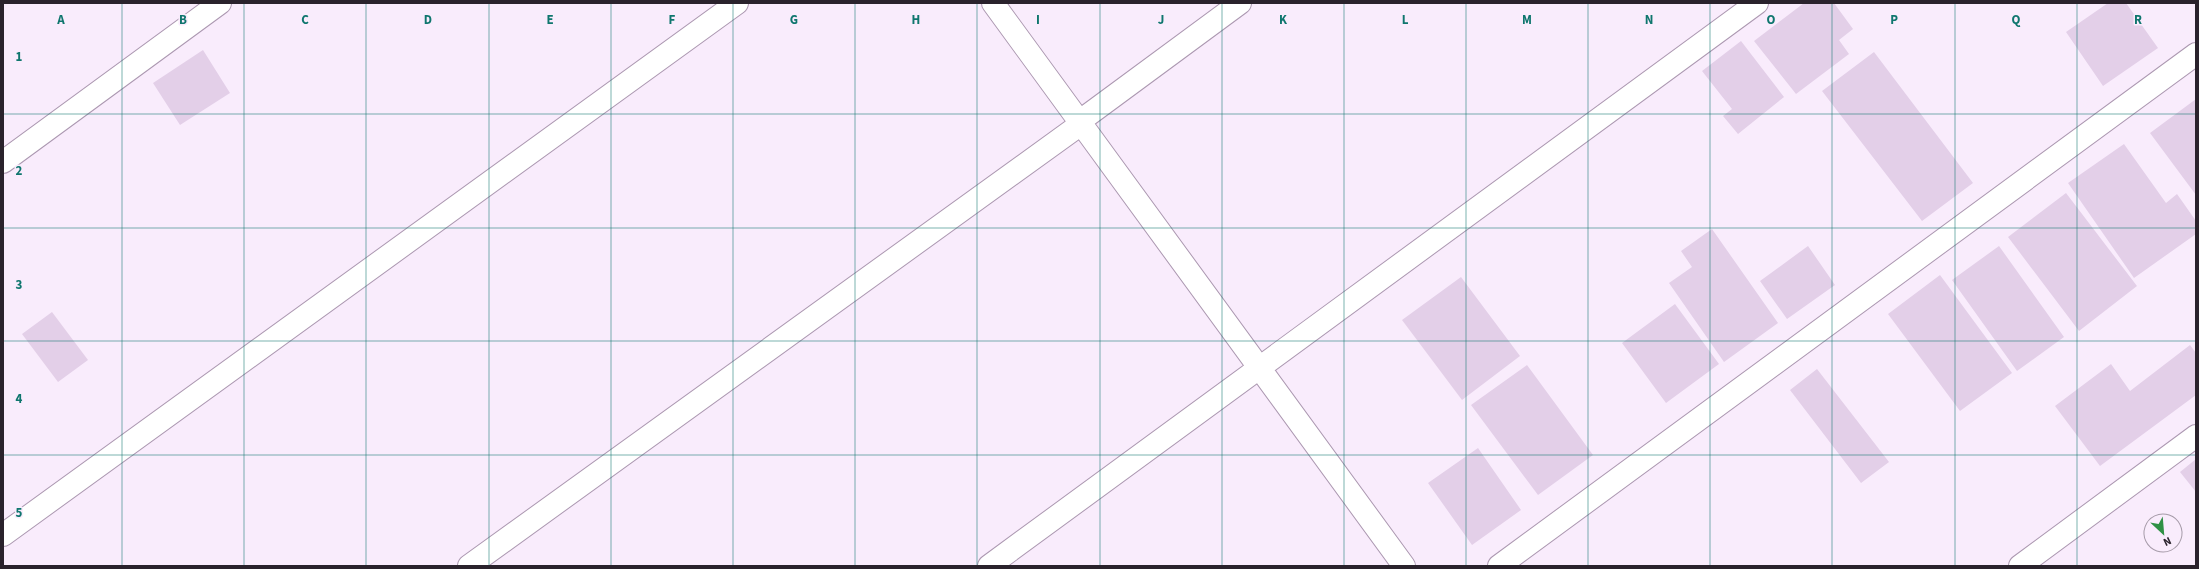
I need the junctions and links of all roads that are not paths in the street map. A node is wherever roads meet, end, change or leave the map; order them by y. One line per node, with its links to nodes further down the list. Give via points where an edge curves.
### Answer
1 (220, 3): 8 (street)
2 (737, 3): 11 (street)
3 (993, 3): 7 (street)
4 (1240, 3): 7 (street, via 1080,121)
5 (1757, 3): 9 (street)
6 (2196, 54): 15 (street)
7 (1081, 124): 9 (street); 12 (street)
8 (3, 162)
9 (1260, 369): 13 (street); 14 (street)
10 (2196, 436): 16 (street)
11 (3, 535)
12 (469, 566)
13 (989, 566)
14 (1404, 566)
15 (1499, 566)
16 (2020, 566)

